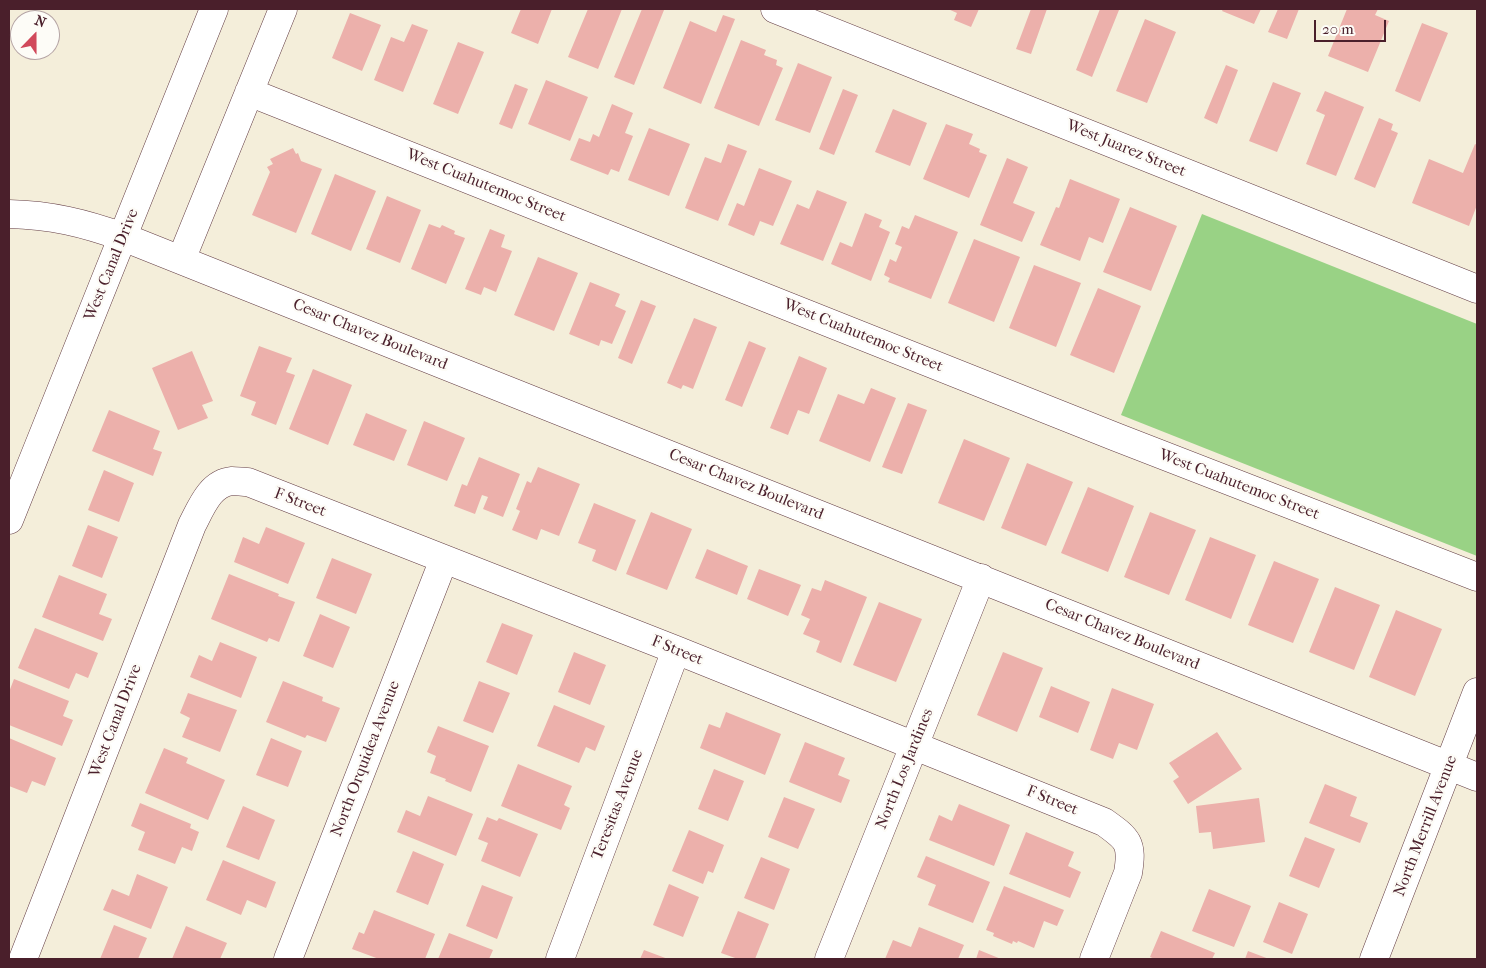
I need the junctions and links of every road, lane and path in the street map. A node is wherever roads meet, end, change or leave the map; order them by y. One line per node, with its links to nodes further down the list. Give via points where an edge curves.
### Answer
1 (214, 9): 6 (street, West Canal Drive)
2 (283, 9): 4 (street)
3 (775, 9): 8 (street, West Juarez Street)
4 (249, 92): 7 (street); 12 (street, West Cuahutemoc Street)
5 (9, 214): 6 (street, Cesar Chavez Boulevard, via 62,218)
6 (123, 237): 7 (street, Cesar Chavez Boulevard); 10 (street, West Canal Drive)
7 (182, 260): 13 (street, Cesar Chavez Boulevard)
8 (1477, 289)
9 (215, 487): 11 (street, F Street, via 231,481 248,482); 19 (street, West Canal Drive, via 192,525)
10 (9, 520)
11 (444, 559): 14 (street, F Street); 20 (street, North Orquidea Avenue)
12 (1477, 577)
13 (981, 578): 16 (street, North Los Jardines); 17 (street, Cesar Chavez Boulevard)
14 (676, 650): 16 (street, F Street); 21 (street, Teresitas Avenue)
15 (1477, 692): 17 (street, North Merrill Avenue)
16 (914, 746): 22 (street, North Los Jardines); 23 (street, F Street, via 1104,822 1120,833 1129,845 1128,873)
17 (1449, 766): 18 (street, Cesar Chavez Boulevard); 24 (street, North Merrill Avenue)
18 (1477, 777)
19 (23, 959)
20 (288, 959)
21 (560, 959)
22 (829, 959)
23 (1094, 959)
24 (1374, 959)

